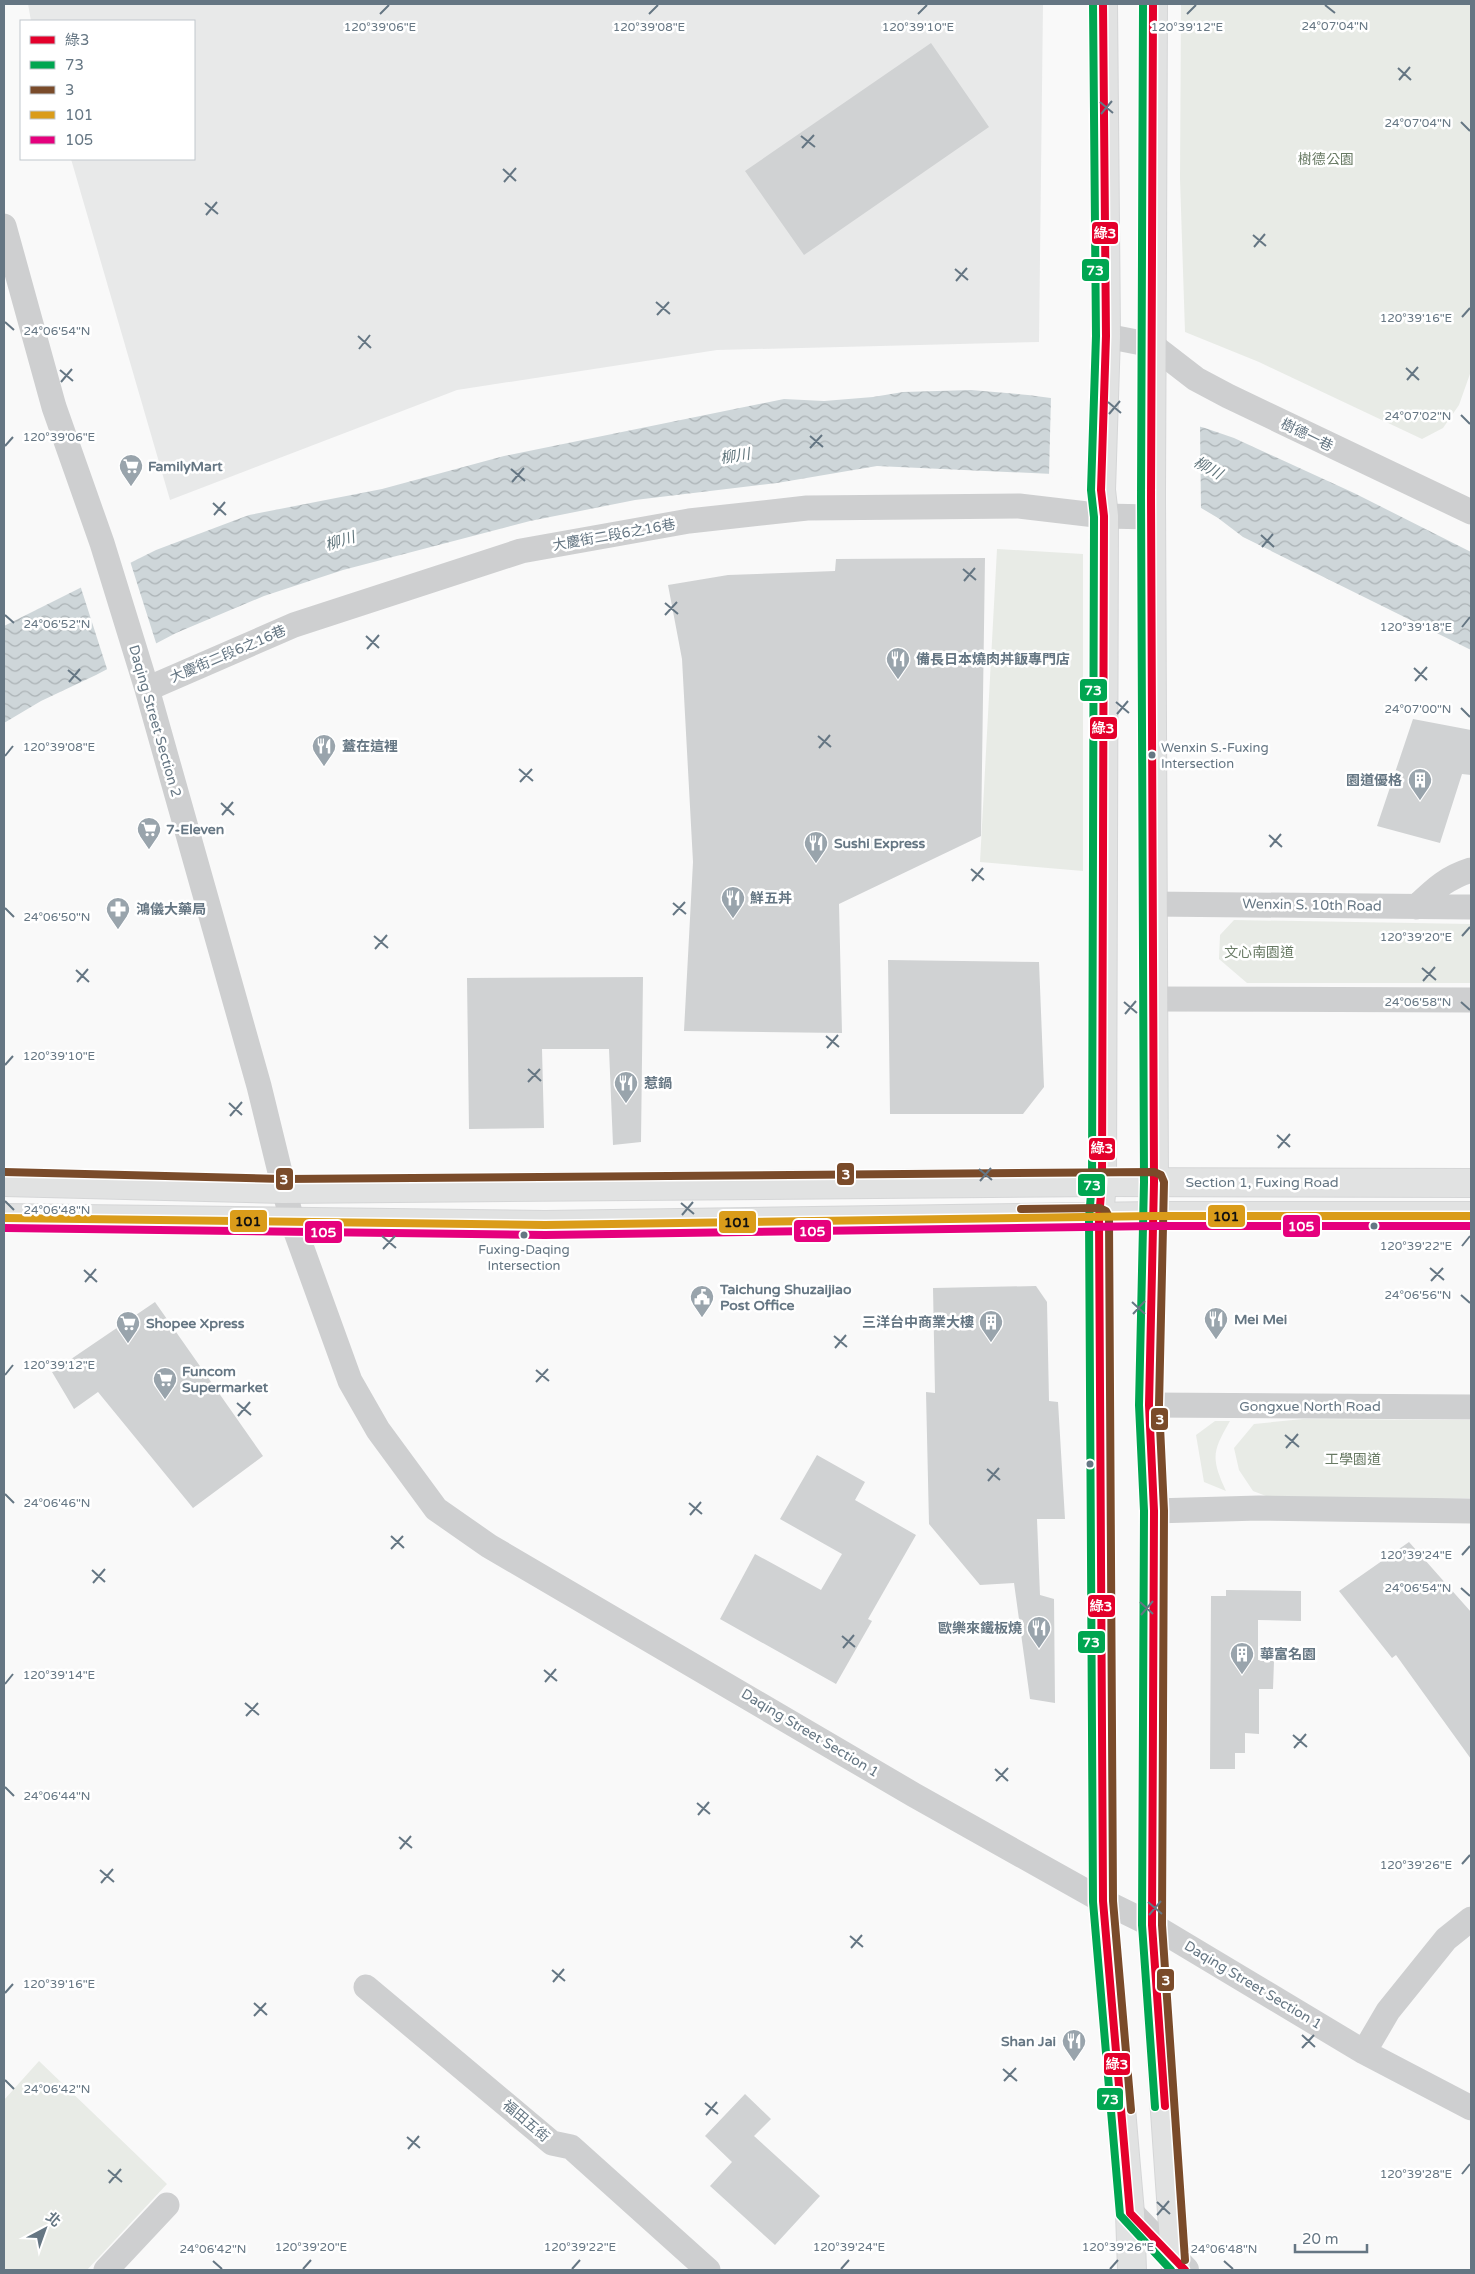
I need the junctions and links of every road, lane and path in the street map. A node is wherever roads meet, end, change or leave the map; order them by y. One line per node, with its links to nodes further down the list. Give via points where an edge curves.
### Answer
1 (1103, 4): 4 (main road)
2 (1154, 4): 5 (main road)
3 (4, 226): 9 (street, Daqing Street Section 2, via 54,407 109,563)
4 (1106, 336): 5 (street); 6 (main road)
5 (1152, 344): 7 (main road); 8 (street, 樹德一巷, via 1196,379 1228,396)
6 (1103, 503): 7 (street, 大慶街二段6之16巷); 9 (street, 大慶街二段6之16巷, via 807,508 689,522 573,541 522,551 294,625); 17 (main road)
7 (1151, 507): 11 (main road)
8 (1471, 512)
9 (145, 683): 20 (street, Daqing Street Section 2, via 259,1086)
10 (1471, 870): 12 (street, via 1442,882)
11 (1152, 904): 12 (street, Wenxin S. 10th Road); 14 (main road)
12 (1416, 906): 13 (street, Wenxin S. 10th Road)
13 (1471, 907)
14 (1154, 999): 15 (street); 18 (main road)
15 (1471, 1000)
16 (4, 1182): 20 (main road, Section 1, Fuxing Road)
17 (1102, 1182): 18 (main road, Section 1, Fuxing Road); 20 (main road, Section 1, Fuxing Road); 24 (main road)
18 (1154, 1182): 19 (main road, Section 1, Fuxing Road); 21 (main road)
19 (1471, 1183)
20 (283, 1189): 25 (street, Daqing Street Section 2)
21 (1154, 1216): 22 (main road); 24 (main road); 26 (main road)
22 (1471, 1216)
23 (4, 1218): 25 (main road)
24 (1099, 1218): 25 (main road, via 544,1225); 30 (main road)
25 (292, 1221): 30 (street, Daqing Street Section 1, via 350,1382 378,1430 436,1509 489,1546 914,1795)
26 (1149, 1405): 27 (street, Gongxue North Road); 28 (main road)
27 (1471, 1407)
28 (1154, 1511): 29 (street, via 1268,1508); 32 (main road)
29 (1471, 1511)
30 (1103, 1901): 32 (street, Daqing Street Section 1); 37 (main road)
31 (1471, 1919): 34 (street, via 1446,1938 1388,2011)
32 (1152, 1925): 34 (street, Daqing Street Section 1); 38 (main road)
33 (366, 1987): 40 (street, 福田五街, via 552,2143 571,2147)
34 (1364, 2052): 35 (street, Daqing Street Section 1)
35 (1471, 2108)
36 (167, 2205): 39 (street)
37 (1130, 2213): 38 (street); 41 (main road)
38 (1179, 2267)
39 (106, 2270)
40 (708, 2270)
41 (1132, 2270)

